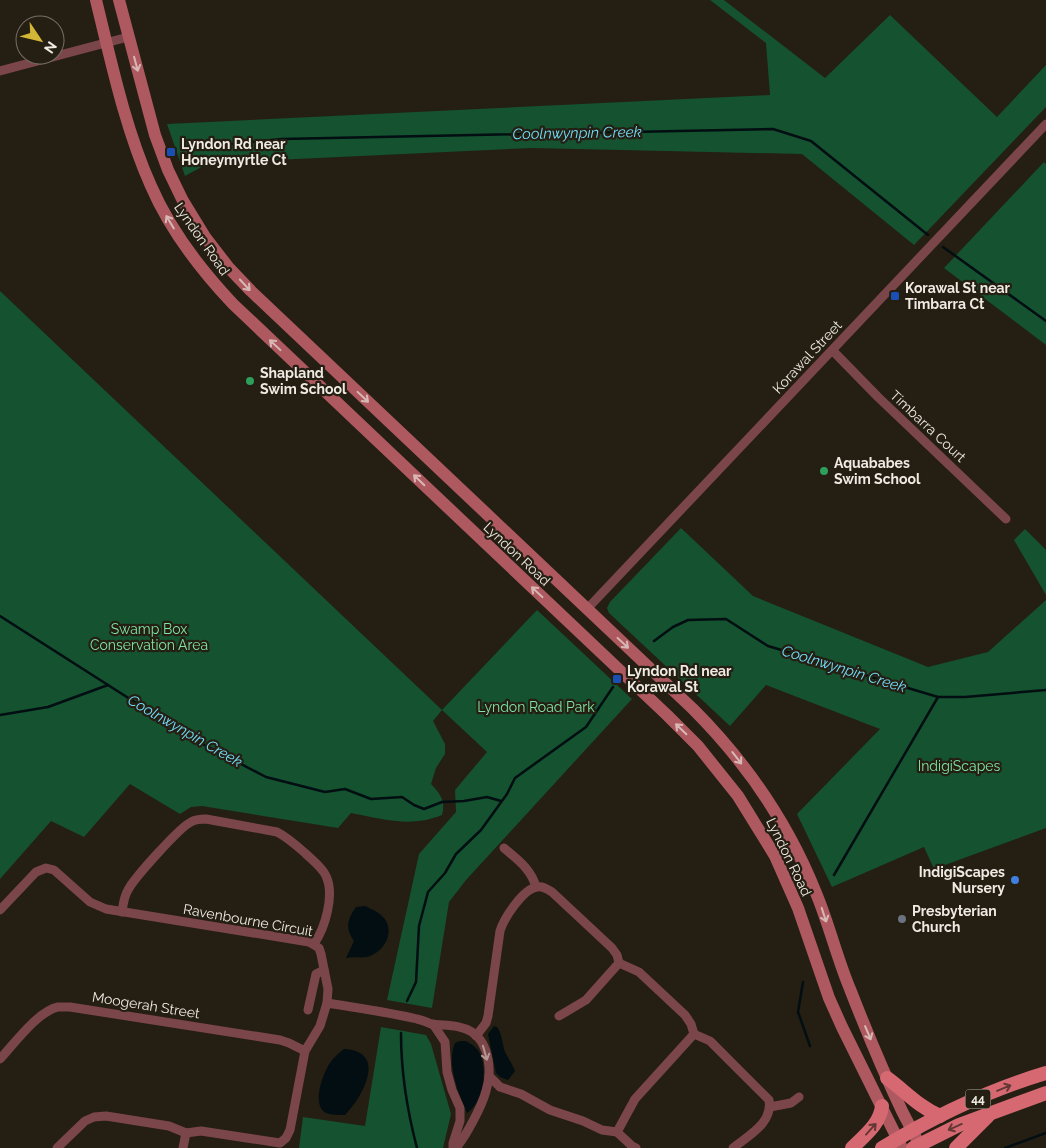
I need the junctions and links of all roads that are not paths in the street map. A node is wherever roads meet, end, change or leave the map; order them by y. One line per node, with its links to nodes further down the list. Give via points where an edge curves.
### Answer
1 (96, 0): 4 (main road, Lyndon Road)
2 (119, 0): 3 (main road, Lyndon Road)
3 (128, 37): 4 (street); 9 (main road, Lyndon Road, one-way to 9, via 161,154 183,201 229,268)
4 (106, 43): 5 (street); 10 (main road, Lyndon Road, one-way to 4, via 207,277 174,230 150,185)
5 (0, 71)
6 (1046, 124): 7 (street, Korawal Street)
7 (832, 350): 8 (street, Timbarra Court); 9 (street, Korawal Street)
8 (1006, 518)
9 (587, 609): 10 (main road); 30 (main road, Lyndon Road, one-way to 30, via 711,727 777,813 816,893 849,988)
10 (572, 626): 35 (main road, Lyndon Road, one-way to 10, via 842,1027 784,876 753,818 687,734)
11 (504, 848): 12 (street, via 528,868)
12 (536, 887): 16 (street, via 552,892 612,948); 24 (street, via 504,920 488,1016)
13 (0, 910): 14 (street, Ravenbourne Circuit, via 36,872 50,868 90,902)
14 (122, 912): 15 (street, Ravenbourne Circuit); 15 (street, via 132,884 178,832 190,822 206,819 284,835 320,868 330,892 325,925)
15 (314, 944): 17 (street, Ravenbourne Circuit, via 319,948)
16 (619, 964): 20 (street, via 586,1000); 23 (street, via 639,972 685,1016)
17 (324, 970): 18 (street, Ravenbourne Circuit); 19 (street, via 316,974)
18 (327, 1003): 21 (street); 26 (street, Ravenbourne Circuit, via 320,1026)
19 (308, 1010)
20 (559, 1016)
21 (433, 1024): 22 (street); 25 (street)
22 (455, 1026): 24 (street); 25 (street)
23 (694, 1034): 36 (street, via 710,1042 766,1095); 40 (street, via 635,1099)
24 (476, 1036): 29 (street, one-way to 29, via 485,1048)
25 (445, 1042): 47 (street, via 447,1072 461,1115)
26 (305, 1051): 27 (street, Moogerah Street, via 280,1040 58,1008 39,1017); 43 (street, Ravenbourne Circuit, via 290,1130)
27 (0, 1059)
28 (1046, 1073): 38 (main road, 44, one-way to 28)
29 (489, 1076): 31 (street); 32 (street)
30 (887, 1078): 38 (main road, via 920,1106); 39 (main road, Lyndon Road)
31 (500, 1087): 32 (street); 40 (street, via 550,1110 602,1130)
32 (486, 1092): 47 (street)
33 (1046, 1093): 37 (main road, 44)
34 (799, 1097): 36 (street, via 791,1103)
35 (882, 1106): 42 (main road, Lyndon Road); 50 (main road, one-way to 35, via 875,1126)
36 (770, 1107): 49 (street, via 764,1122)
37 (992, 1112): 44 (main road, 44, one-way to 44); 52 (main road)
38 (940, 1116): 39 (main road, 44)
39 (912, 1131): 42 (main road, 44); 44 (main road, Lyndon Road)
40 (617, 1132): 48 (street)
41 (186, 1133): 43 (street, Ravenbourne Circuit, via 202,1131); 45 (street, Ravenbourne Circuit, via 169,1126 94,1117 76,1128); 46 (street)
42 (900, 1144): 51 (main road, 44)
43 (281, 1145)
44 (918, 1147)
45 (57, 1148)
46 (184, 1148)
47 (454, 1148)
48 (636, 1148)
49 (733, 1148)
50 (852, 1148)
51 (882, 1148)
52 (956, 1148)

